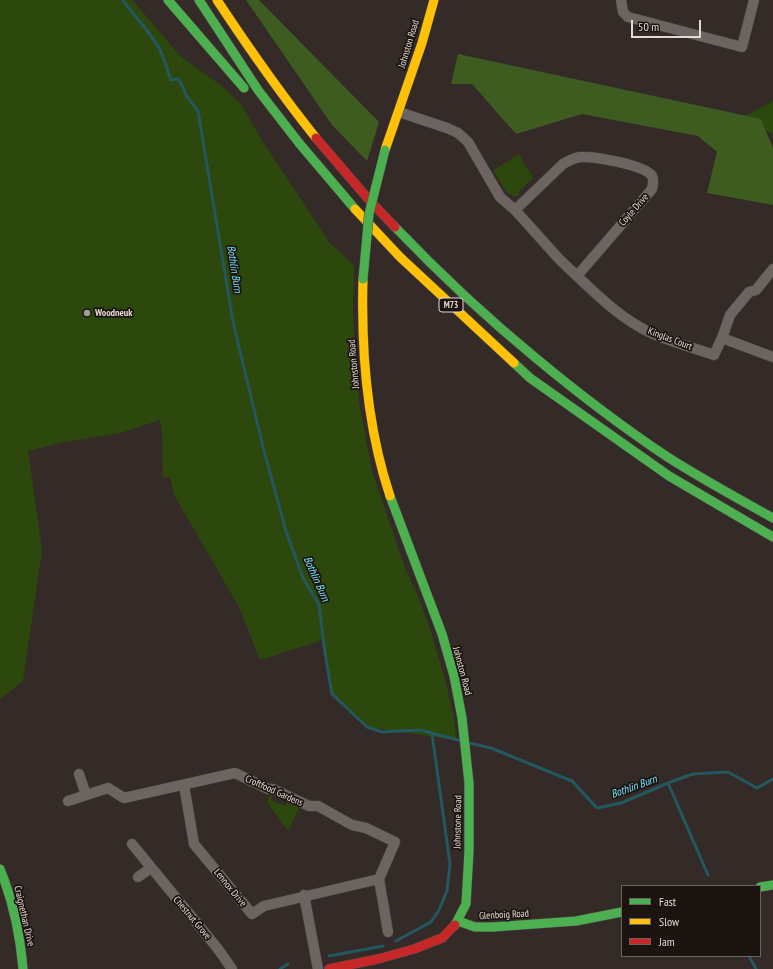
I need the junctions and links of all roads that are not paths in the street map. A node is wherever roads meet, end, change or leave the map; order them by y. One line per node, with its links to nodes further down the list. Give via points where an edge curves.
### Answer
1 (168, 0): 10 (main road, via 305,159)
2 (199, 0): 10 (main road, M73, via 258,90 314,162)
3 (217, 0): 11 (main road, M73, via 292,108)
4 (434, 0): 8 (main road, Johnston Road)
5 (621, 0): 6 (street, via 623,12 628,17 742,47)
6 (754, 0)
7 (252, 36): 11 (main road)
8 (399, 112): 9 (street, via 458,133 468,142 500,197); 18 (main road, Johnston Road, bridge, via 385,150 369,214 362,309 367,389 383,471 402,533 435,615 455,681)
9 (515, 210): 13 (street); 13 (street, Coyle Drive, via 563,164 580,157 639,167 652,177 652,189)
10 (360, 215): 17 (main road, M73, via 400,257 530,378 669,476)
11 (384, 217): 16 (main road, M73, via 480,311 581,395 682,466)
12 (773, 269): 14 (street, Kinglas Court, via 730,315)
13 (577, 276): 14 (street, Kinglas Court, via 603,301 652,334 714,355)
14 (722, 338): 15 (street)
15 (773, 357)
16 (773, 518)
17 (773, 537)
18 (463, 721): 32 (main road, Johnstone Road, via 469,781 468,856 466,903)
19 (79, 774): 21 (street)
20 (184, 785): 21 (street, Croftfood Gardens, via 124,798 108,788); 27 (street, Croftfood Gardens, via 235,773 308,806 318,806 352,824 366,828 395,842); 30 (street, Lennox Drive, via 194,844 252,914 264,906)
21 (86, 795): 22 (street, Croftfood Gardens)
22 (68, 801)
23 (132, 844): 24 (street, Chestnut Grove)
24 (151, 868): 26 (street); 35 (street, Chestnut Grove)
25 (0, 869): 34 (main road, Craignethan Drive, via 12,904)
26 (138, 877)
27 (379, 879): 30 (street); 33 (street)
28 (773, 885): 29 (main road)
29 (761, 887)
30 (304, 895): 36 (street)
31 (621, 912): 32 (main road, Glenboig Road, via 576,921 494,927 474,927)
32 (458, 921): 37 (main road, via 448,934 439,940 410,952)
33 (388, 932)
34 (23, 969)
35 (232, 969)
36 (318, 969)
37 (328, 969)

